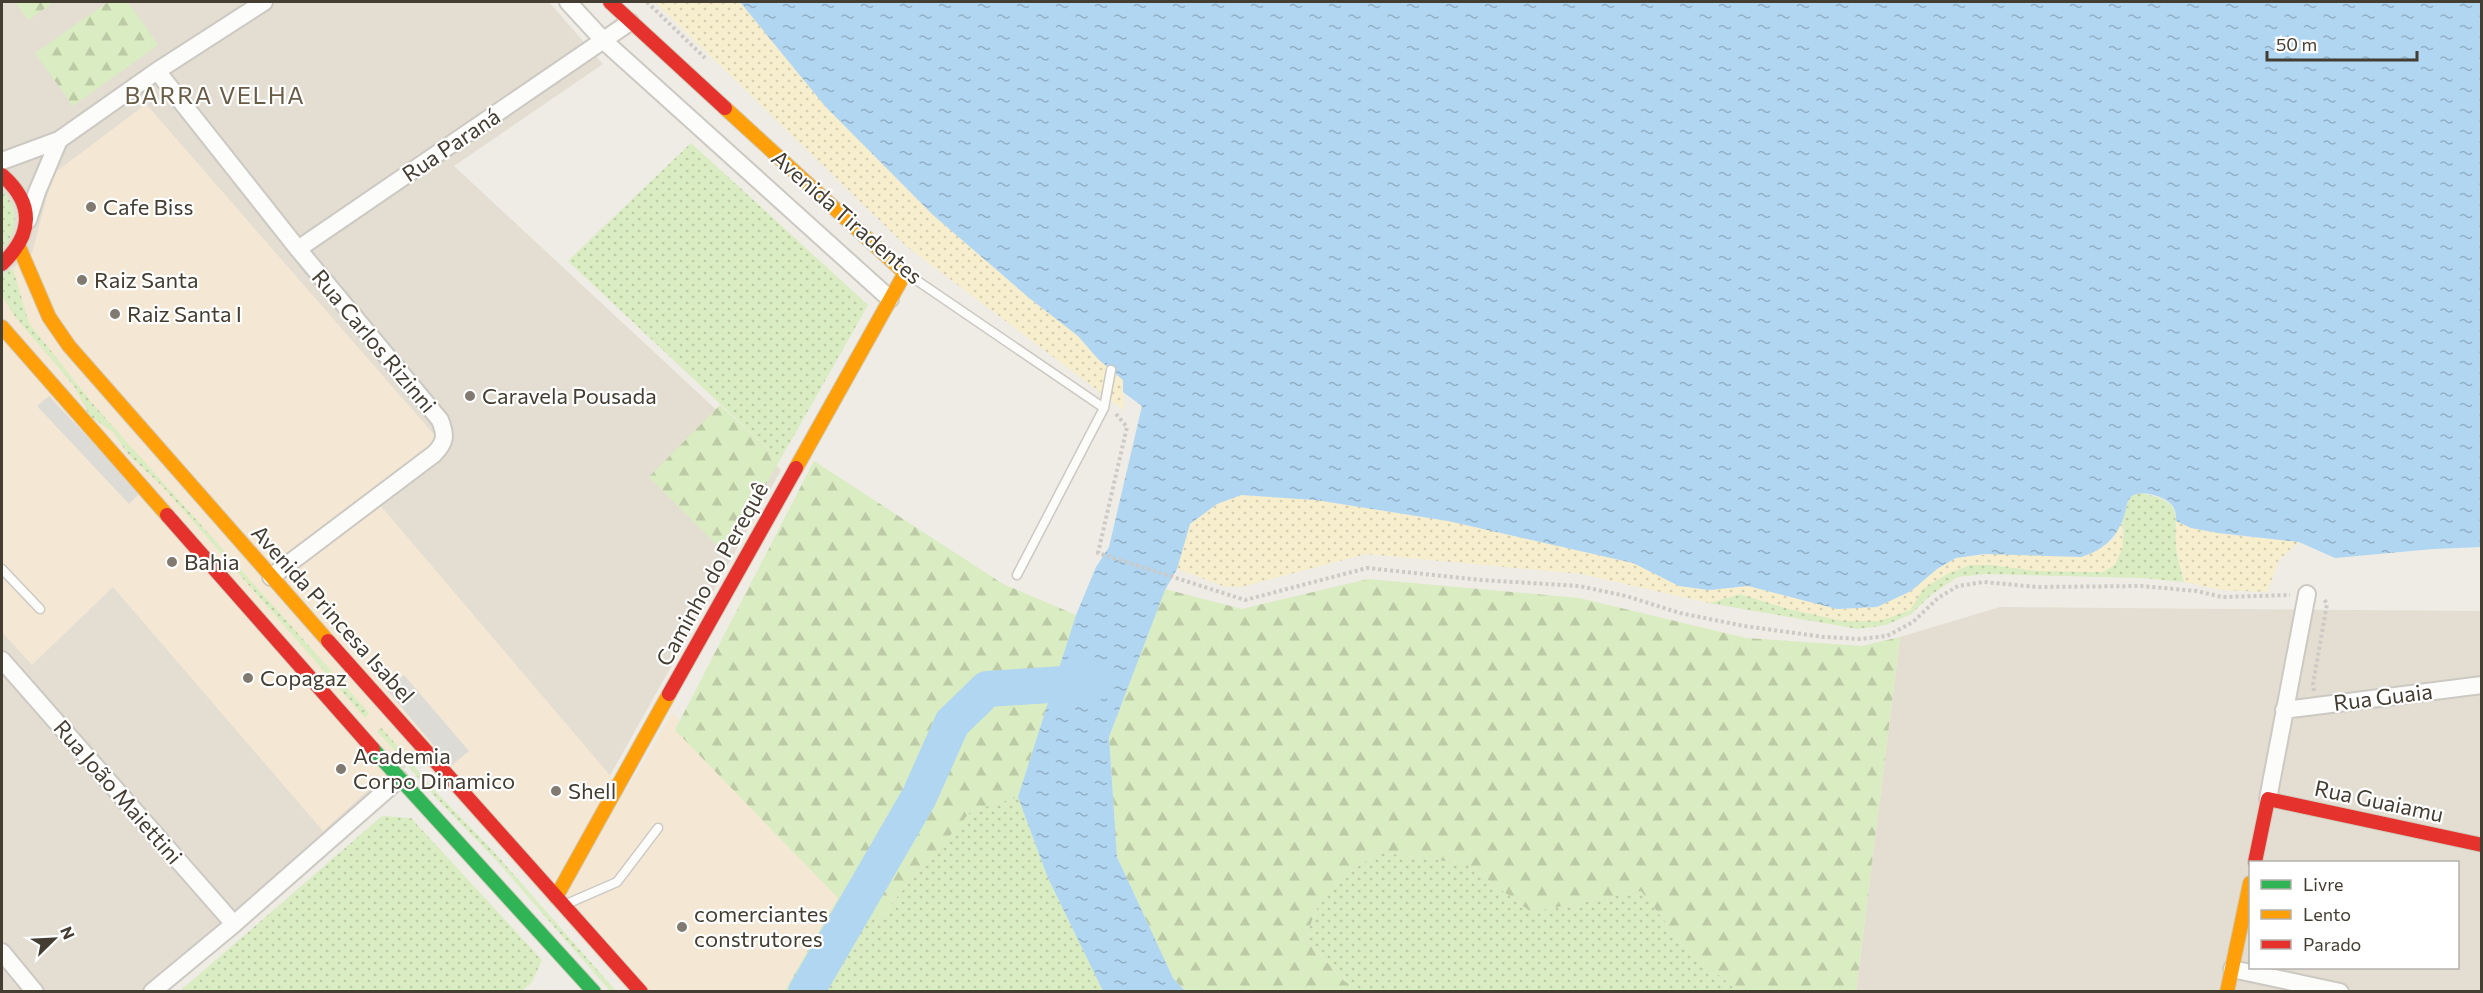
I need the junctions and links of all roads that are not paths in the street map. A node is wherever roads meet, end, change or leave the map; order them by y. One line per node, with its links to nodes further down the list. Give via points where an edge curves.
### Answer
1 (264, 2): 6 (street)
2 (568, 2): 5 (street, Avenida Tiradentes)
3 (610, 2): 4 (main road, Avenida Tiradentes)
4 (630, 22): 5 (street, Rua Paraná); 14 (main road, Avenida Tiradentes)
5 (604, 41): 12 (street, Rua Paraná); 15 (street, Avenida Tiradentes)
6 (157, 71): 7 (street); 12 (street, Rua Carlos Rizinni)
7 (59, 140): 8 (street); 10 (street)
8 (2, 161)
9 (2, 175): 10 (main road, via 21,195)
10 (27, 226): 11 (main road)
11 (19, 247): 13 (main road); 21 (main road, Avenida Princesa Isabel, via 49,317 69,346)
12 (298, 249): 21 (street, Rua Carlos Rizinni, via 440,420 445,434 443,445 434,454)
13 (2, 264)
14 (905, 273): 15 (main road, Caminho do Perequê); 18 (lane, Avenida Tiradentes)
15 (890, 299): 33 (main road, Caminho do Perequê)
16 (2, 327): 27 (main road)
17 (1111, 370): 18 (lane)
18 (1105, 405): 20 (lane)
19 (2, 569): 23 (lane)
20 (1017, 575)
21 (271, 577): 33 (main road, Avenida Princesa Isabel)
22 (2307, 594): 26 (street)
23 (40, 609)
24 (2, 660): 34 (street, Rua João Maiettini)
25 (2481, 685): 26 (street, Rua Guaia)
26 (2284, 710): 28 (street)
27 (399, 779): 34 (street); 39 (main road)
28 (2268, 799): 30 (main road, Rua Guaiamu); 31 (main road)
29 (658, 828): 33 (lane, via 617,882)
30 (2481, 845)
31 (2255, 861)
32 (2249, 888): 36 (main road)
33 (560, 901): 40 (main road, Avenida Princesa Isabel)
34 (234, 924): 38 (street)
35 (2, 952): 37 (street)
36 (2232, 969): 41 (main road); 42 (street)
37 (35, 992)
38 (152, 992)
39 (594, 992)
40 (641, 992)
41 (2227, 992)
42 (2340, 992)

